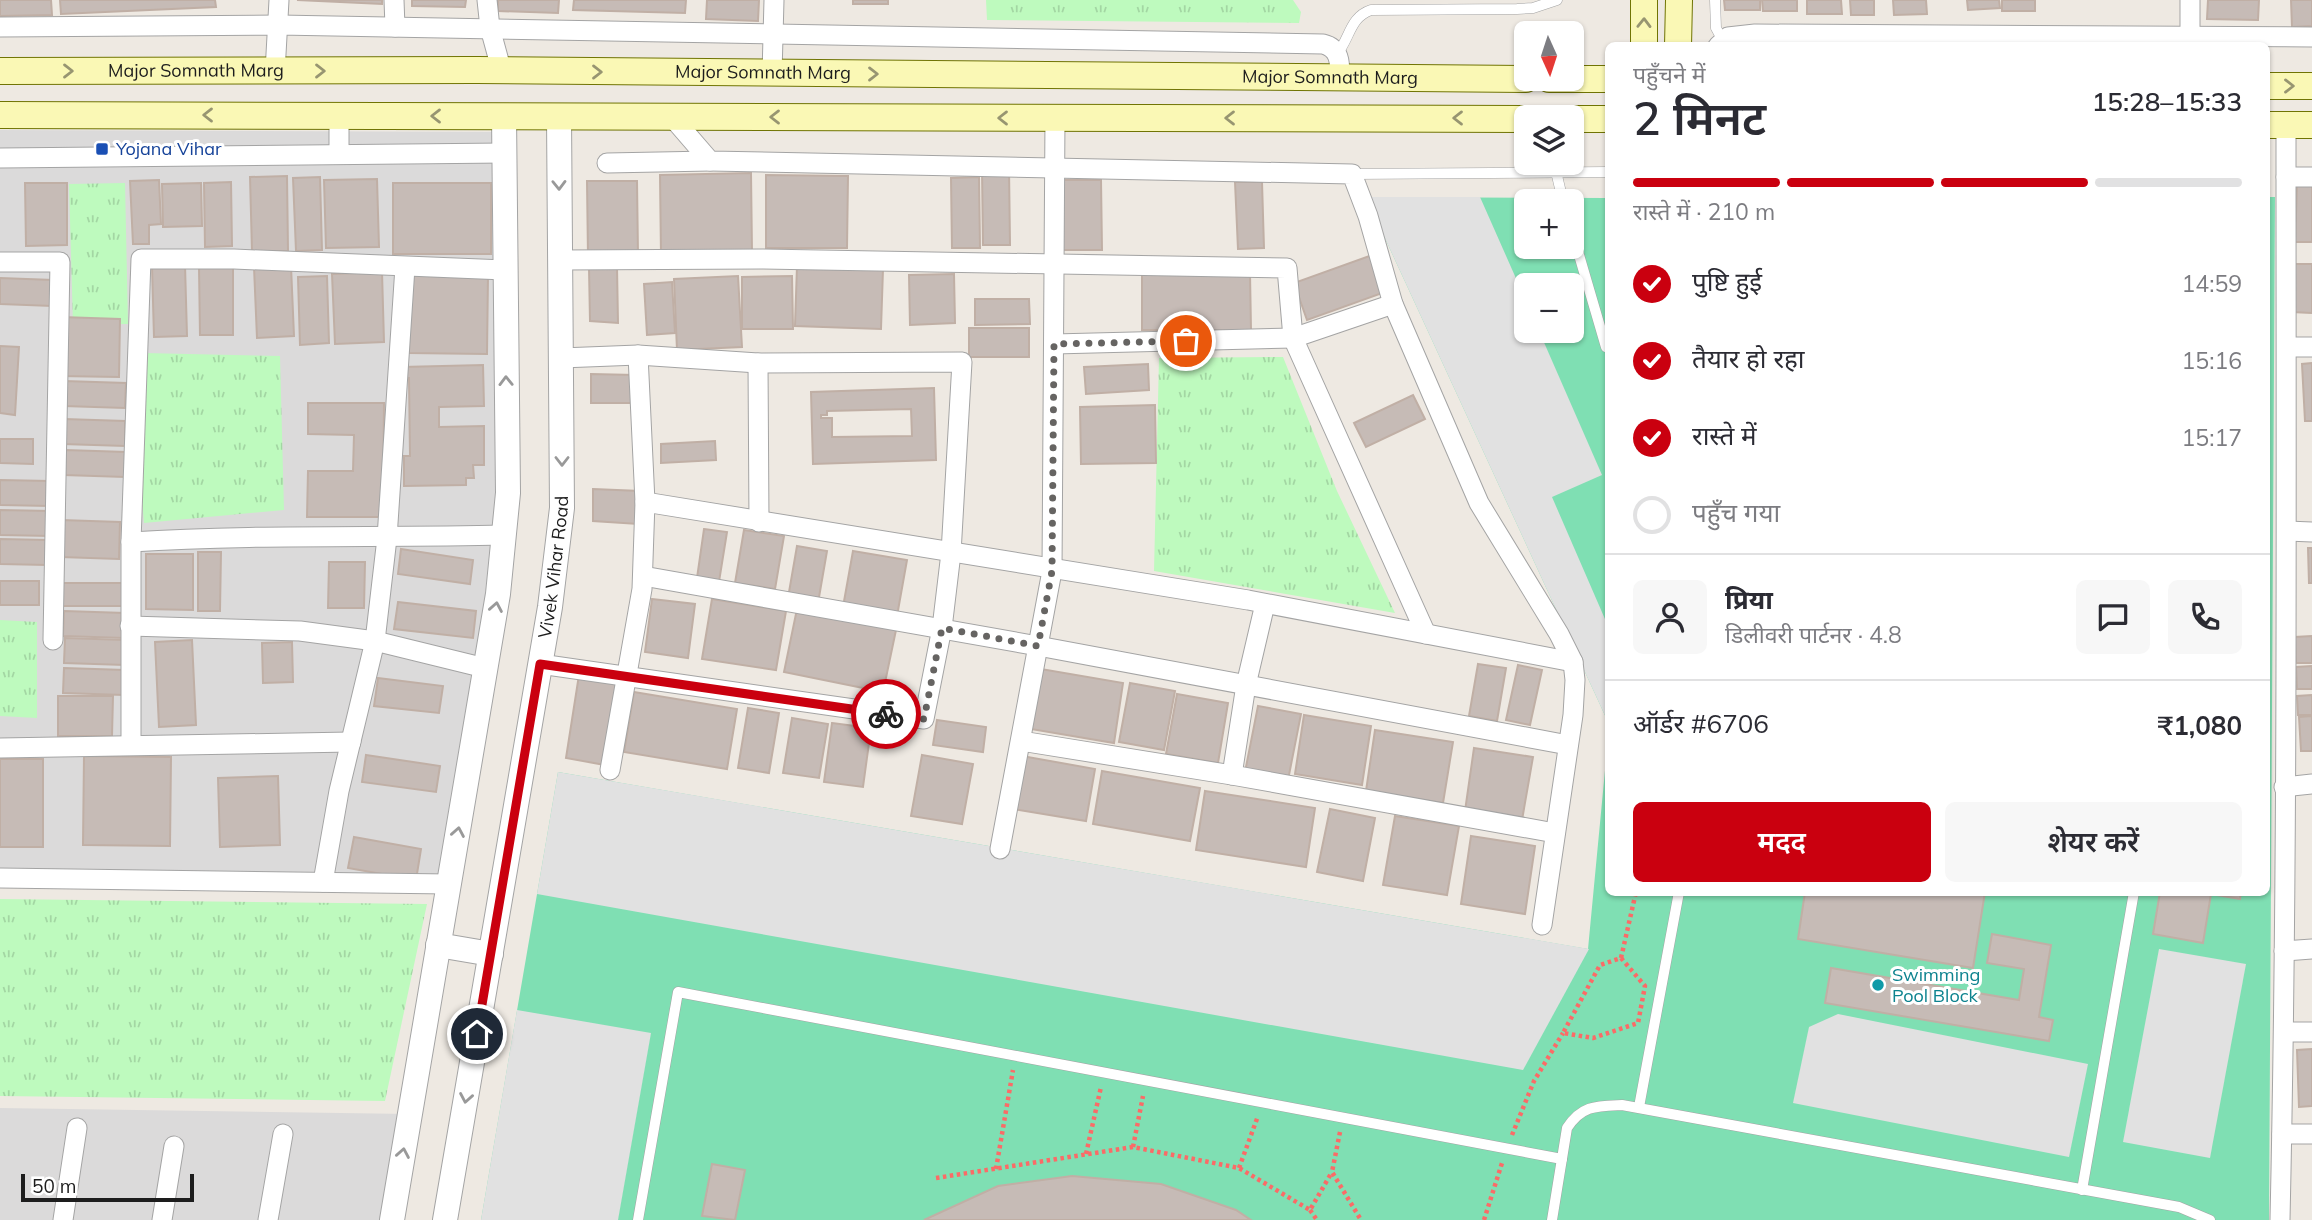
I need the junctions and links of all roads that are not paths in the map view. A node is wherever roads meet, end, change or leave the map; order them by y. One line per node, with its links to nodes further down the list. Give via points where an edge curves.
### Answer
1 (279, 0): 10 (street)
2 (394, 0): 12 (street)
3 (487, 0): 13 (street)
4 (774, 0): 14 (street)
5 (1557, 0): 21 (lane, via 1533,8 1371,9 1353,21)
6 (1644, 0): 17 (main road, one-way to 6)
7 (1679, 0): 18 (main road)
8 (1715, 0): 19 (lane)
9 (2190, 0): 16 (street)
10 (279, 24): 11 (street); 12 (street); 23 (street)
11 (0, 27)
12 (395, 27): 13 (street)
13 (490, 29): 14 (street); 24 (street)
14 (774, 33): 21 (street, via 1323,44 1331,46); 26 (street)
15 (2312, 37): 16 (street)
16 (2190, 41): 20 (street, via 1755,34)
17 (1644, 42)
18 (1678, 42)
19 (1721, 42)
20 (1722, 42)
21 (1338, 66): 26 (main road, Major Somnath Marg, one-way to 21); 27 (main road, Major Somnath Marg)
22 (0, 71): 23 (main road, Major Somnath Marg, one-way to 23)
23 (275, 72): 24 (main road, Major Somnath Marg, one-way to 24)
24 (502, 72): 25 (main road, Major Somnath Marg); 34 (main road)
25 (558, 72): 26 (main road, Major Somnath Marg, one-way to 26); 35 (main road)
26 (772, 74)
27 (1514, 78)
28 (1584, 79): 29 (main road)
29 (1605, 79)
30 (2270, 86): 31 (main road, one-way to 31)
31 (2312, 86)
32 (0, 115): 33 (main road, one-way to 32)
33 (339, 116): 34 (main road, one-way to 33); 43 (street)
34 (504, 116): 35 (main road); 42 (street)
35 (559, 117): 36 (main road); 55 (street, Vivek Vihar Road, one-way to 55)
36 (672, 117): 37 (main road, one-way to 36); 45 (street)
37 (1055, 118): 38 (main road, one-way to 37); 47 (street)
38 (1514, 119)
39 (1584, 119): 40 (main road)
40 (1605, 119)
41 (2288, 125): 52 (street)
42 (505, 153): 43 (street); 59 (street)
43 (339, 154): 44 (street)
44 (0, 158)
45 (710, 161): 46 (street); 47 (street)
46 (607, 163)
47 (1055, 168): 51 (street); 57 (street)
48 (1514, 168): 51 (lane)
49 (1584, 170): 50 (lane)
50 (1605, 172)
51 (1352, 174): 60 (street)
52 (2286, 177): 53 (street); 64 (street)
53 (2312, 177)
54 (1580, 259): 63 (lane)
55 (560, 260): 57 (street); 67 (street, Vivek Vihar Road)
56 (0, 262): 83 (street, via 60,262)
57 (1054, 264): 61 (street, via 1287,268); 62 (street)
58 (405, 267): 59 (street); 74 (street); 75 (street, via 141,259)
59 (505, 271): 73 (street, one-way to 59, via 508,493)
60 (1393, 304): 61 (street); 86 (street, via 1479,503)
61 (1293, 338): 62 (street); 82 (street)
62 (1054, 344): 77 (street)
63 (1605, 344)
64 (2288, 347): 65 (street); 71 (street)
65 (2312, 347)
66 (638, 355): 67 (street); 68 (street); 69 (street)
67 (561, 358): 87 (street, Vivek Vihar Road, one-way to 87, via 562,508)
68 (758, 363): 70 (street); 76 (street, via 962,362)
69 (645, 502): 70 (street); 78 (street)
70 (759, 522): 76 (street)
71 (2287, 531): 72 (street); 99 (street)
72 (2312, 532)
73 (504, 535): 74 (street); 88 (street, one-way to 73)
74 (387, 538): 75 (street, via 206,537); 84 (street)
75 (131, 542): 80 (street)
76 (951, 553): 77 (street); 81 (street)
77 (1052, 569): 79 (street); 85 (street)
78 (643, 576): 81 (street); 89 (street)
79 (1265, 604): 82 (street); 90 (street)
80 (130, 626): 84 (street, via 300,631); 93 (street)
81 (942, 628): 85 (street); 89 (street, via 924,719)
82 (1426, 634): 86 (street)
83 (53, 640)
84 (375, 641): 88 (street); 91 (street)
85 (1038, 646): 90 (street); 92 (street)
86 (1573, 662): 94 (street)
87 (540, 664): 89 (street); 111 (street, Vivek Vihar Road)
88 (485, 668): 104 (street, one-way to 88)
89 (626, 676): 96 (street)
90 (1247, 685): 94 (street); 97 (street)
91 (351, 741): 93 (street); 103 (street)
92 (1021, 741): 97 (street); 101 (street)
93 (131, 745): 95 (street)
94 (1568, 745): 100 (street)
95 (0, 748)
96 (610, 770)
97 (1232, 775): 100 (street)
98 (2312, 784): 99 (street)
99 (2284, 787): 110 (street)
100 (1555, 833): 107 (street)
101 (1000, 849)
102 (0, 878): 103 (street)
103 (323, 883): 104 (street)
104 (449, 884): 108 (street)
105 (1678, 896): 114 (lane)
106 (2133, 896): 121 (lane)
107 (1542, 925)
108 (438, 945): 111 (street); 125 (street, one-way to 108)
109 (2312, 949): 110 (street)
110 (2284, 951): 112 (street)
111 (491, 954): 126 (street, Vivek Vihar Road, one-way to 126)
112 (2284, 1032): 113 (street); 117 (street)
113 (2312, 1032)
114 (1639, 1107): 120 (lane, via 1602,1105 1575,1115 1567,1128); 121 (lane)
115 (77, 1128): 122 (street)
116 (282, 1133): 124 (street)
117 (2282, 1134): 118 (street); 130 (street)
118 (2312, 1134)
119 (174, 1146): 123 (street)
120 (1562, 1160): 127 (lane, via 678,992); 128 (lane)
121 (2082, 1190): 129 (lane, via 2179,1207)
122 (63, 1220)
123 (162, 1220)
124 (268, 1220)
125 (392, 1220)
126 (445, 1220)
127 (638, 1220)
128 (1552, 1220)
129 (2210, 1220)
130 (2280, 1220)

